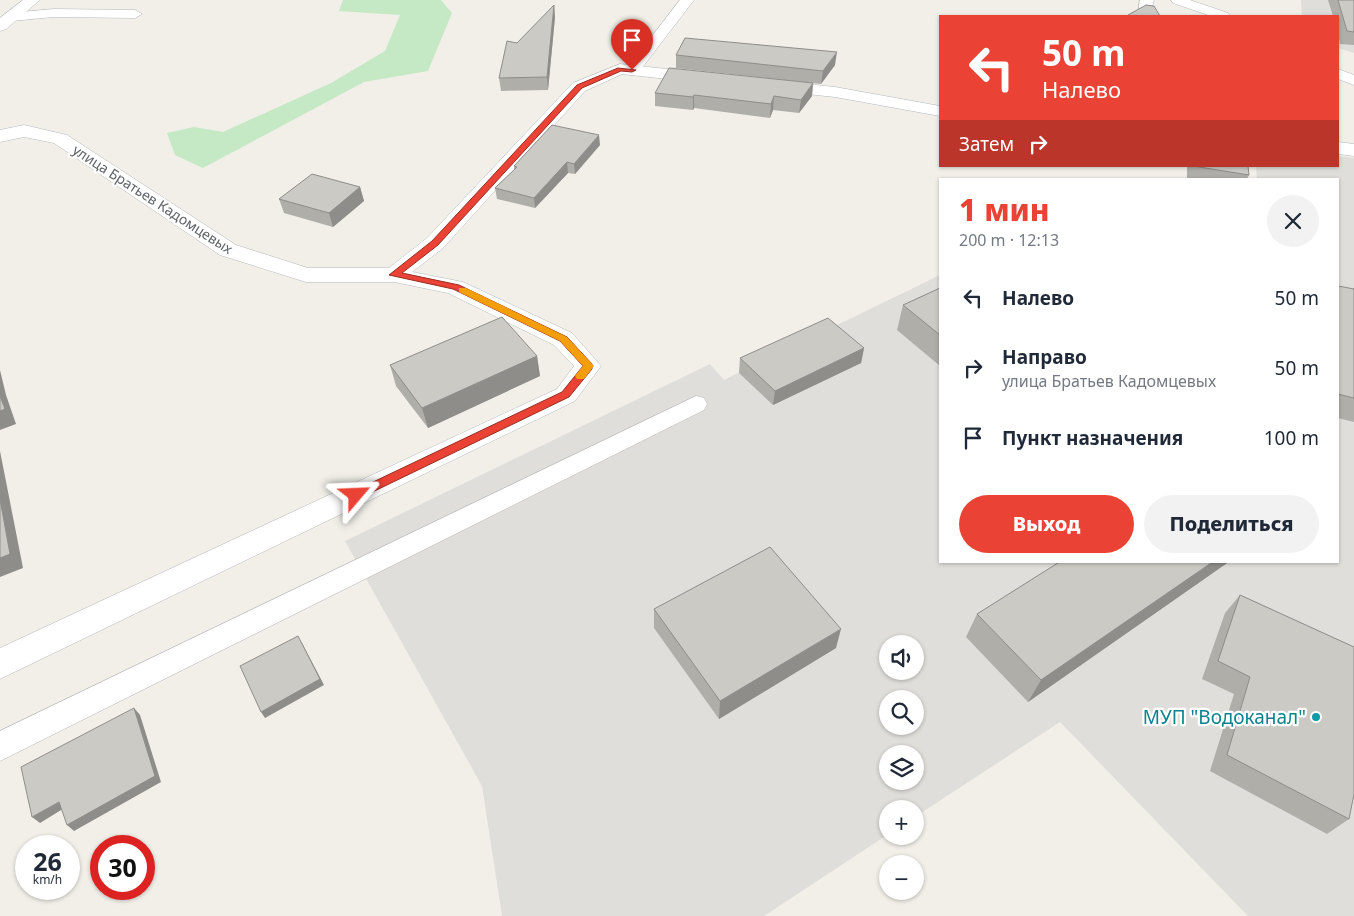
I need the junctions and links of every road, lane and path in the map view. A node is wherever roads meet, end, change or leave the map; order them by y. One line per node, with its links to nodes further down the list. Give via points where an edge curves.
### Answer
1 (32, 0): 6 (street)
2 (687, 0): 7 (lane)
3 (1178, 0): 5 (lane)
4 (135, 14): 6 (lane, via 54,13)
5 (1220, 15)
6 (6, 22)
7 (632, 70): 9 (street); 16 (street, via 620,69 579,87 435,243)
8 (1339, 74): 10 (lane)
9 (720, 80)
10 (1354, 82)
11 (758, 84): 12 (street, via 836,92)
12 (939, 111)
13 (0, 136): 16 (street, улица Братьев Кадомцевых, via 24,131 60,139 228,250 306,275)
14 (1339, 148): 15 (street)
15 (1354, 150)
16 (394, 275): 18 (street, улица Братьев Кадомцевых, via 455,287 563,339 588,366 566,395)
17 (696, 404): 19 (lane)
18 (0, 664)
19 (0, 746)

